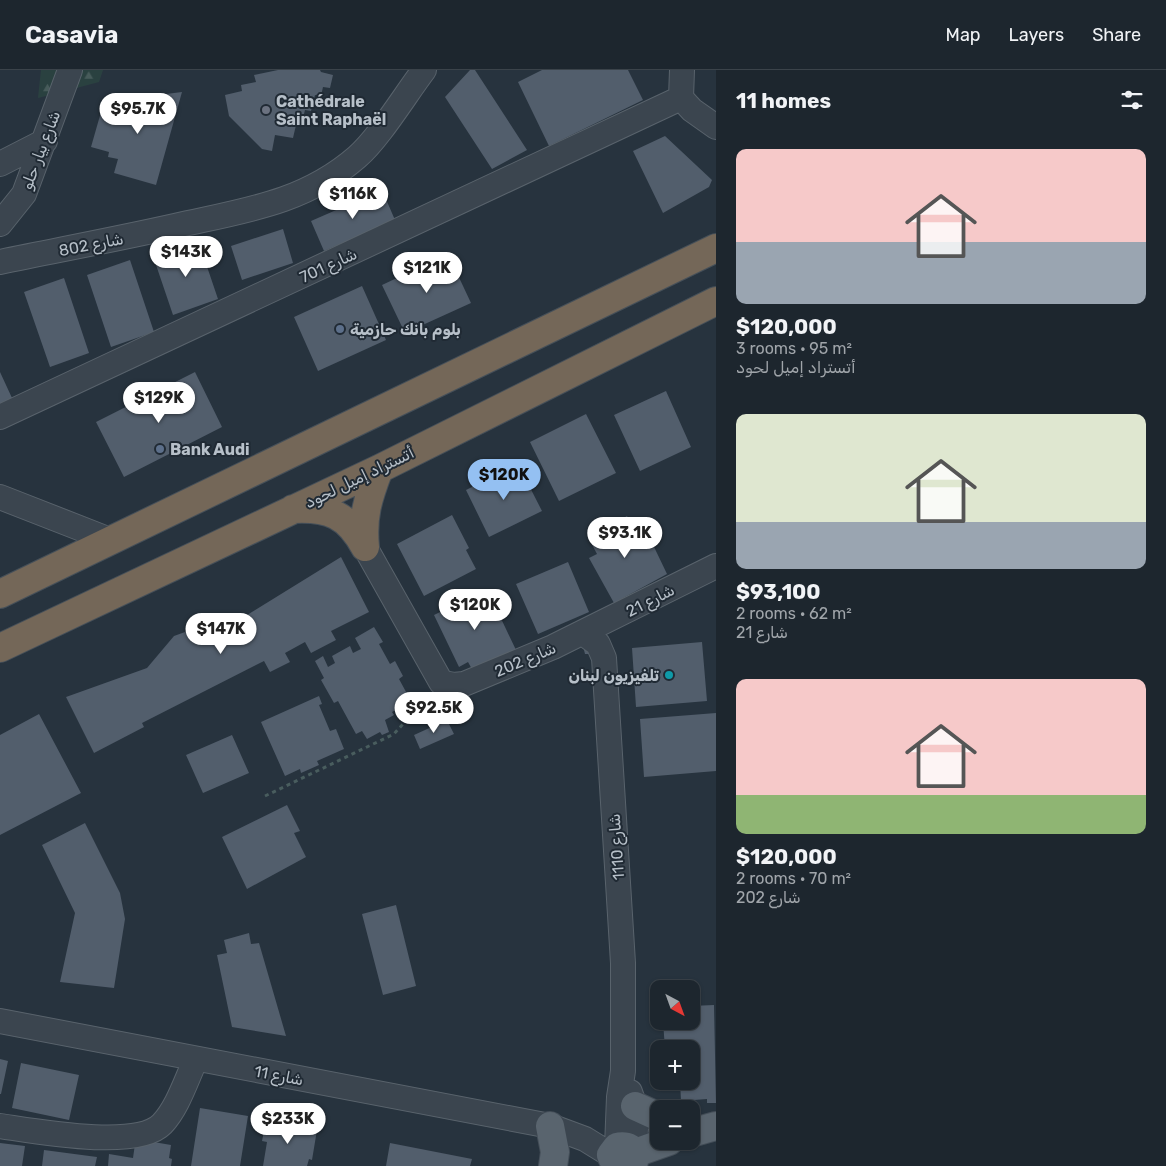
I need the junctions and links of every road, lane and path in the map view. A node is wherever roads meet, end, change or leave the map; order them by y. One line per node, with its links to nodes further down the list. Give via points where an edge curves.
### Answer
1 (70, 70): 6 (street, شارع بيار حلو)
2 (424, 70): 10 (street, شارع 802, via 358,156 296,196 266,206 118,239)
3 (682, 70): 4 (street)
4 (681, 98): 5 (street); 12 (street, شارع 701)
5 (716, 127)
6 (46, 141): 7 (street); 8 (street, شارع بيار حلو, via 24,194)
7 (0, 164)
8 (0, 224)
9 (716, 248): 16 (highway)
10 (0, 262)
11 (716, 301): 13 (highway, أتستراد إميل لحود)
12 (0, 417)
13 (379, 469): 15 (highway, أتستراد إميل لحود); 17 (highway, via 363,520)
14 (0, 496): 16 (street)
15 (292, 509): 17 (highway, via 314,508 342,518 358,534); 21 (highway, أتستراد إميل لحود)
16 (110, 540): 19 (highway)
17 (365, 547): 22 (street)
18 (716, 566): 20 (street, شارع 21)
19 (0, 594)
20 (583, 633): 22 (street, شارع 202, via 464,684); 26 (street, شارع 1110, via 598,644 604,658 623,963)
21 (0, 648)
22 (441, 682): 23 (path, via 394,734)
23 (264, 796)
24 (0, 1022): 25 (street, شارع 11)
25 (196, 1059): 28 (street, via 172,1112 153,1131 98,1138); 29 (street, شارع 11)
26 (623, 1071): 27 (street); 31 (street, via 619,1097)
27 (647, 1111): 31 (street)
28 (0, 1126)
29 (550, 1126): 31 (street, شارع 11, via 586,1139); 32 (main road, via 555,1152)
30 (650, 1147): 31 (main road)
31 (619, 1158)
32 (553, 1166)

